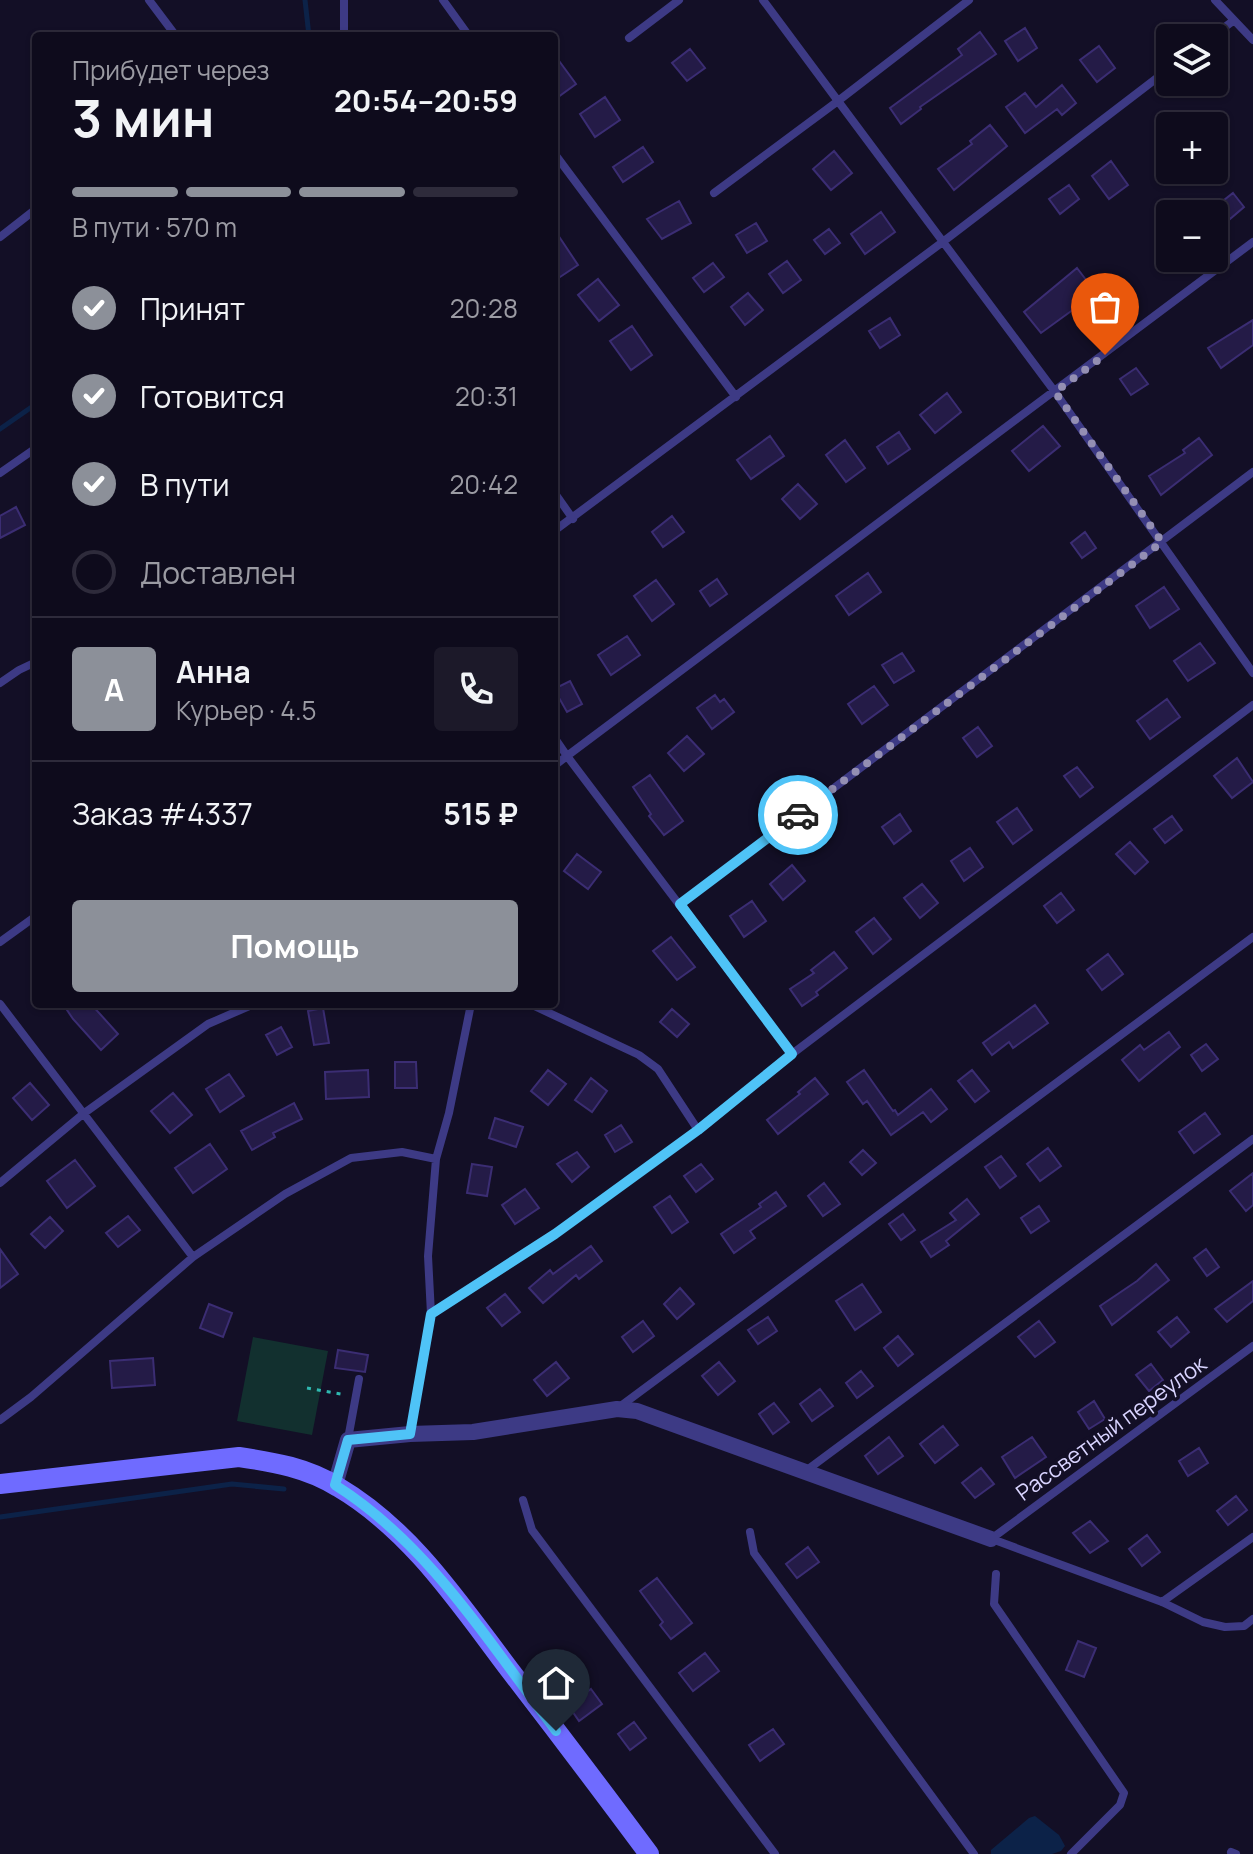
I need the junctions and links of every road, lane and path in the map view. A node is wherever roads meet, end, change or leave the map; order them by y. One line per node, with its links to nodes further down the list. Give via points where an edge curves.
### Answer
1 (149, 0): 10 (lane)
2 (344, 0): 11 (lane)
3 (443, 0): 12 (lane)
4 (679, 0): 13 (lane)
5 (763, 0): 16 (lane)
6 (969, 0): 16 (lane)
7 (1215, 0): 8 (lane)
8 (1233, 21): 9 (lane); 14 (lane)
9 (1228, 25)
10 (173, 32)
11 (344, 32)
12 (466, 32)
13 (629, 38)
14 (1253, 40)
15 (1156, 79): 21 (lane)
16 (838, 101): 18 (lane); 21 (lane)
17 (558, 158): 24 (lane)
18 (714, 193)
19 (32, 212): 20 (lane)
20 (0, 237)
21 (944, 241): 23 (lane); 24 (lane)
22 (1253, 242): 23 (lane)
23 (1055, 392): 31 (lane); 37 (lane)
24 (736, 397): 29 (lane)
25 (32, 451): 27 (lane)
26 (1253, 472): 31 (lane)
27 (0, 473)
28 (558, 498): 29 (lane)
29 (573, 519): 30 (lane)
30 (558, 528)
31 (1162, 542): 33 (lane); 39 (lane)
32 (32, 664): 34 (lane)
33 (1253, 673)
34 (0, 683)
35 (1253, 705): 47 (lane)
36 (558, 743): 37 (lane)
37 (567, 756): 38 (lane); 39 (lane)
38 (558, 763)
39 (680, 904): 47 (lane)
40 (32, 919): 42 (lane)
41 (1253, 937): 59 (lane)
42 (0, 942)
43 (0, 1004): 48 (lane)
44 (245, 1008): 48 (lane, via 208,1024)
45 (470, 1008): 51 (lane)
46 (539, 1008): 49 (lane, via 649,1062)
47 (792, 1054): 49 (lane)
48 (83, 1114): 52 (lane); 53 (lane)
49 (698, 1130): 54 (lane, via 555,1234)
50 (1253, 1139): 63 (lane)
51 (436, 1159): 53 (lane, via 402,1152 351,1158 285,1194); 54 (lane, via 428,1256)
52 (0, 1183)
53 (193, 1257): 60 (lane)
54 (431, 1314): 61 (lane)
55 (1253, 1346): 69 (lane, Рассветный переулок)
56 (359, 1379): 58 (lane)
57 (307, 1388): 58 (path)
58 (356, 1397): 62 (lane)
59 (617, 1409): 61 (street, via 473,1432); 63 (street, via 637,1411)
60 (0, 1420)
61 (410, 1434): 62 (street)
62 (348, 1440): 65 (street)
63 (807, 1470): 69 (street)
64 (0, 1484): 65 (street, via 239,1457 278,1463)
65 (335, 1485): 73 (street, via 397,1531 445,1584)
66 (523, 1500): 74 (lane, via 532,1530)
67 (750, 1532): 75 (lane, via 754,1553)
68 (1253, 1537): 71 (lane)
69 (991, 1539): 71 (lane)
70 (996, 1574): 76 (lane, via 994,1604 1124,1793 1120,1805)
71 (1162, 1602): 72 (lane, via 1225,1627 1244,1626)
72 (1253, 1619)
73 (649, 1854)
74 (775, 1854)
75 (974, 1854)
76 (1071, 1854)

